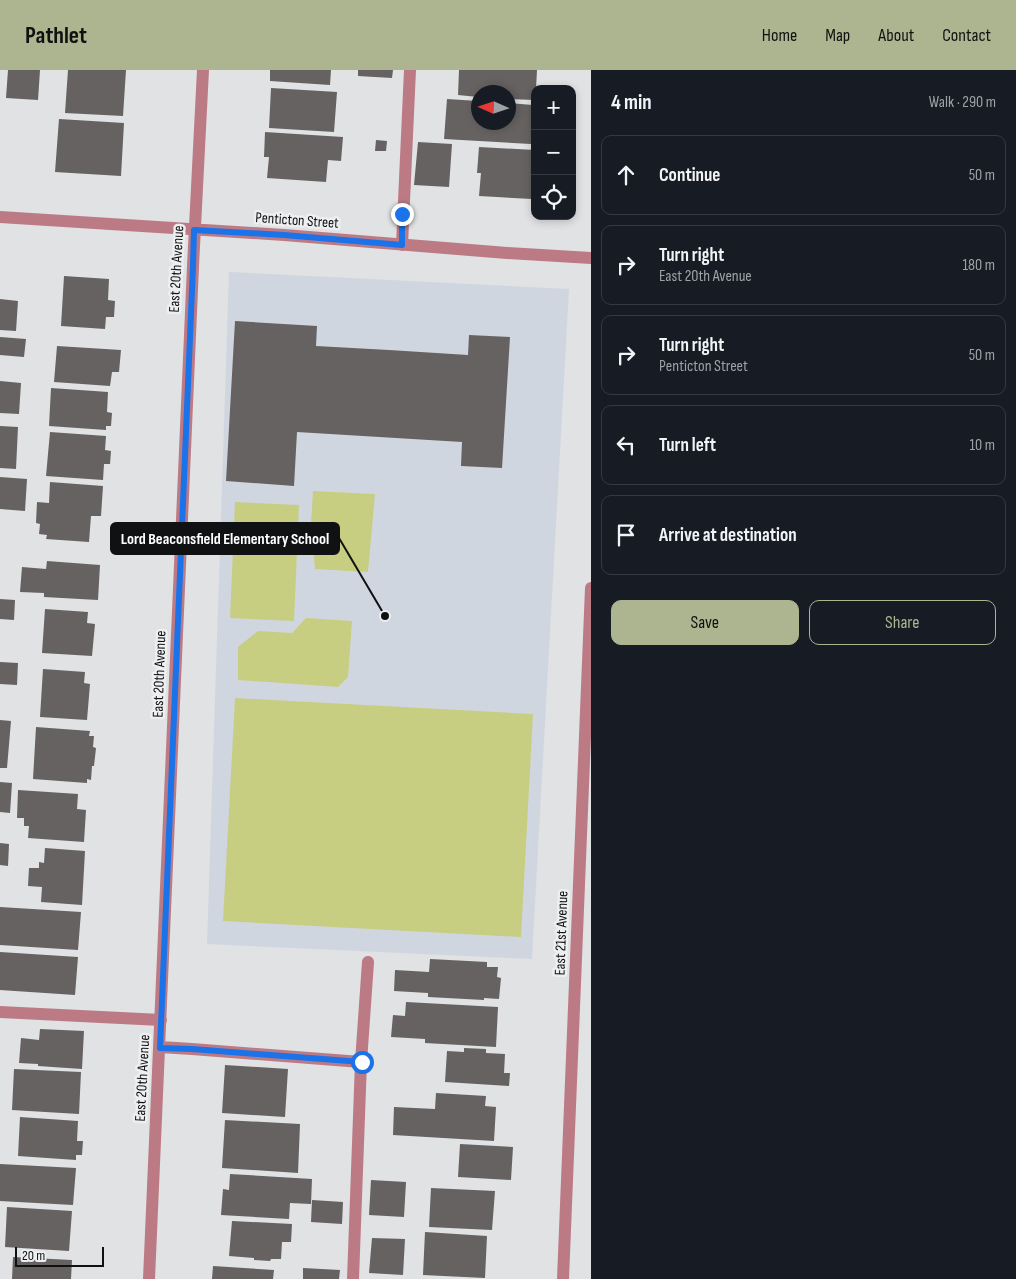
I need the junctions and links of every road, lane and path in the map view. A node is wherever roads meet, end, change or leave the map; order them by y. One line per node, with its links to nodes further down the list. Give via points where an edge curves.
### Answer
1 (202, 70): 4 (street, East 20th Avenue)
2 (410, 70): 5 (street)
3 (0, 217): 4 (street, Penticton Street)
4 (194, 230): 5 (street, Penticton Street); 10 (street, East 20th Avenue)
5 (402, 245): 6 (street, Penticton Street)
6 (591, 258)
7 (591, 588): 15 (street, East 21st Avenue)
8 (368, 962): 12 (street)
9 (0, 1012): 10 (street)
10 (161, 1020): 11 (street, East 20th Avenue)
11 (160, 1048): 12 (street); 13 (street, East 20th Avenue)
12 (362, 1062): 14 (street)
13 (149, 1279)
14 (353, 1279)
15 (563, 1279)

